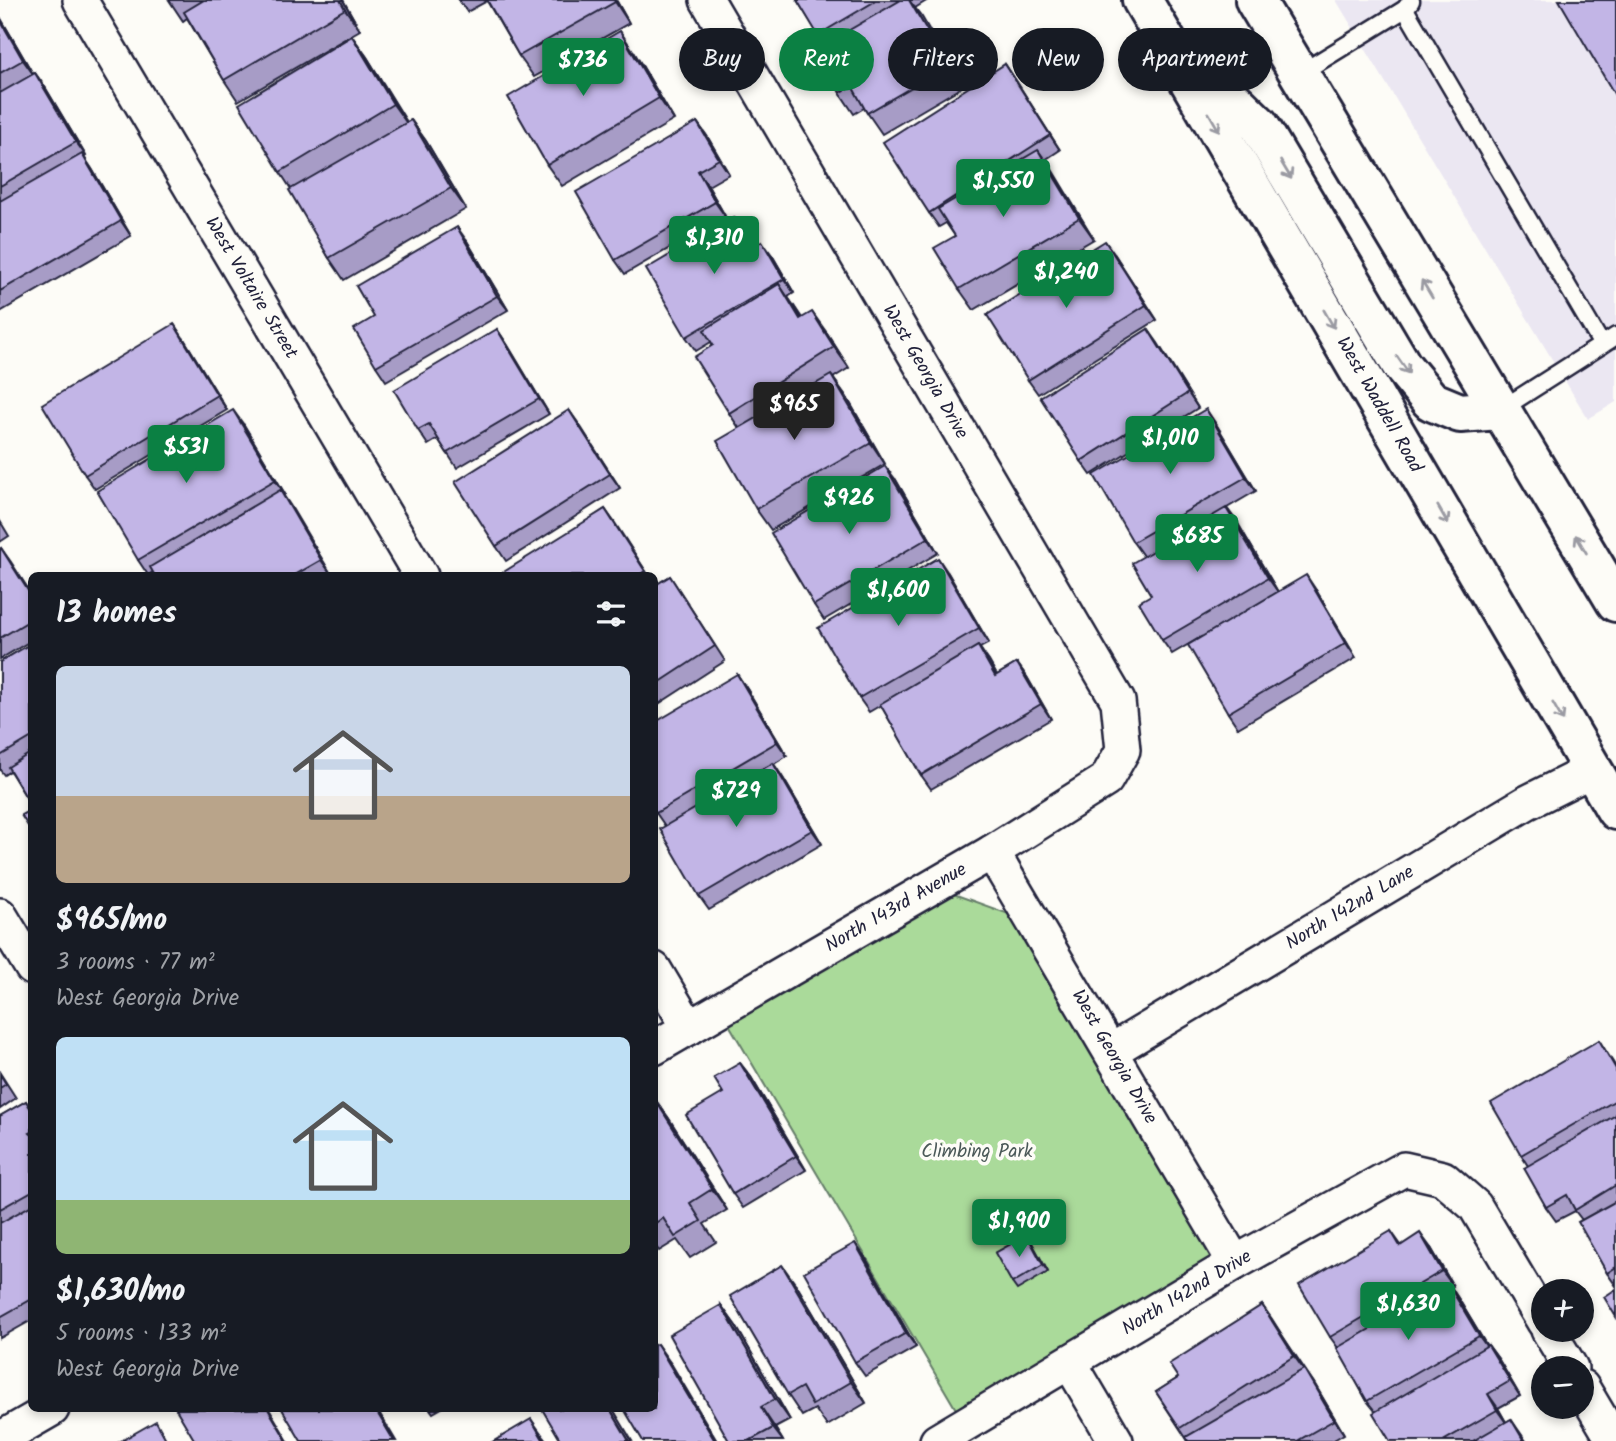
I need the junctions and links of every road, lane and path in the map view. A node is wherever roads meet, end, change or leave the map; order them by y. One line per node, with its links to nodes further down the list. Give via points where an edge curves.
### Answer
1 (80, 0): 10 (street, West Voltaire Street)
2 (707, 0): 12 (street, West Georgia Drive, via 1118,701)
3 (1255, 0): 6 (main road)
4 (1408, 4): 6 (lane); 8 (lane)
5 (1151, 15): 9 (main road, one-way to 9, via 1259,125 1402,366 1431,401 1460,413); 13 (main road, West Waddell Road, one-way to 13)
6 (1299, 74): 9 (main road, one-way to 6)
7 (1616, 336): 8 (lane)
8 (1602, 345): 9 (lane)
9 (1500, 411): 11 (main road, one-way to 9)
10 (419, 572)
11 (1616, 602)
12 (1123, 750): 15 (street, North 143rd Avenue, via 1106,780)
13 (1604, 769): 14 (main road, West Waddell Road); 21 (street, North 142nd Lane, via 1526,803)
14 (1616, 810)
15 (992, 852): 19 (street, North 143rd Avenue); 21 (street, West Georgia Drive)
16 (0, 915): 17 (street)
17 (28, 961)
18 (658, 976): 19 (street)
19 (689, 1028): 20 (street, North 143rd Avenue)
20 (658, 1046)
21 (1111, 1051): 22 (street, West Georgia Drive)
22 (1235, 1263): 23 (street, North 142nd Drive, via 1404,1169 1443,1178 1475,1206); 24 (street, North 142nd Drive)
23 (1531, 1300)
24 (1070, 1363): 28 (street, North 142nd Drive); 29 (street)
25 (1594, 1407): 30 (street)
26 (46, 1412): 27 (street)
27 (0, 1439)
28 (937, 1441)
29 (1115, 1441)
30 (1614, 1441)

